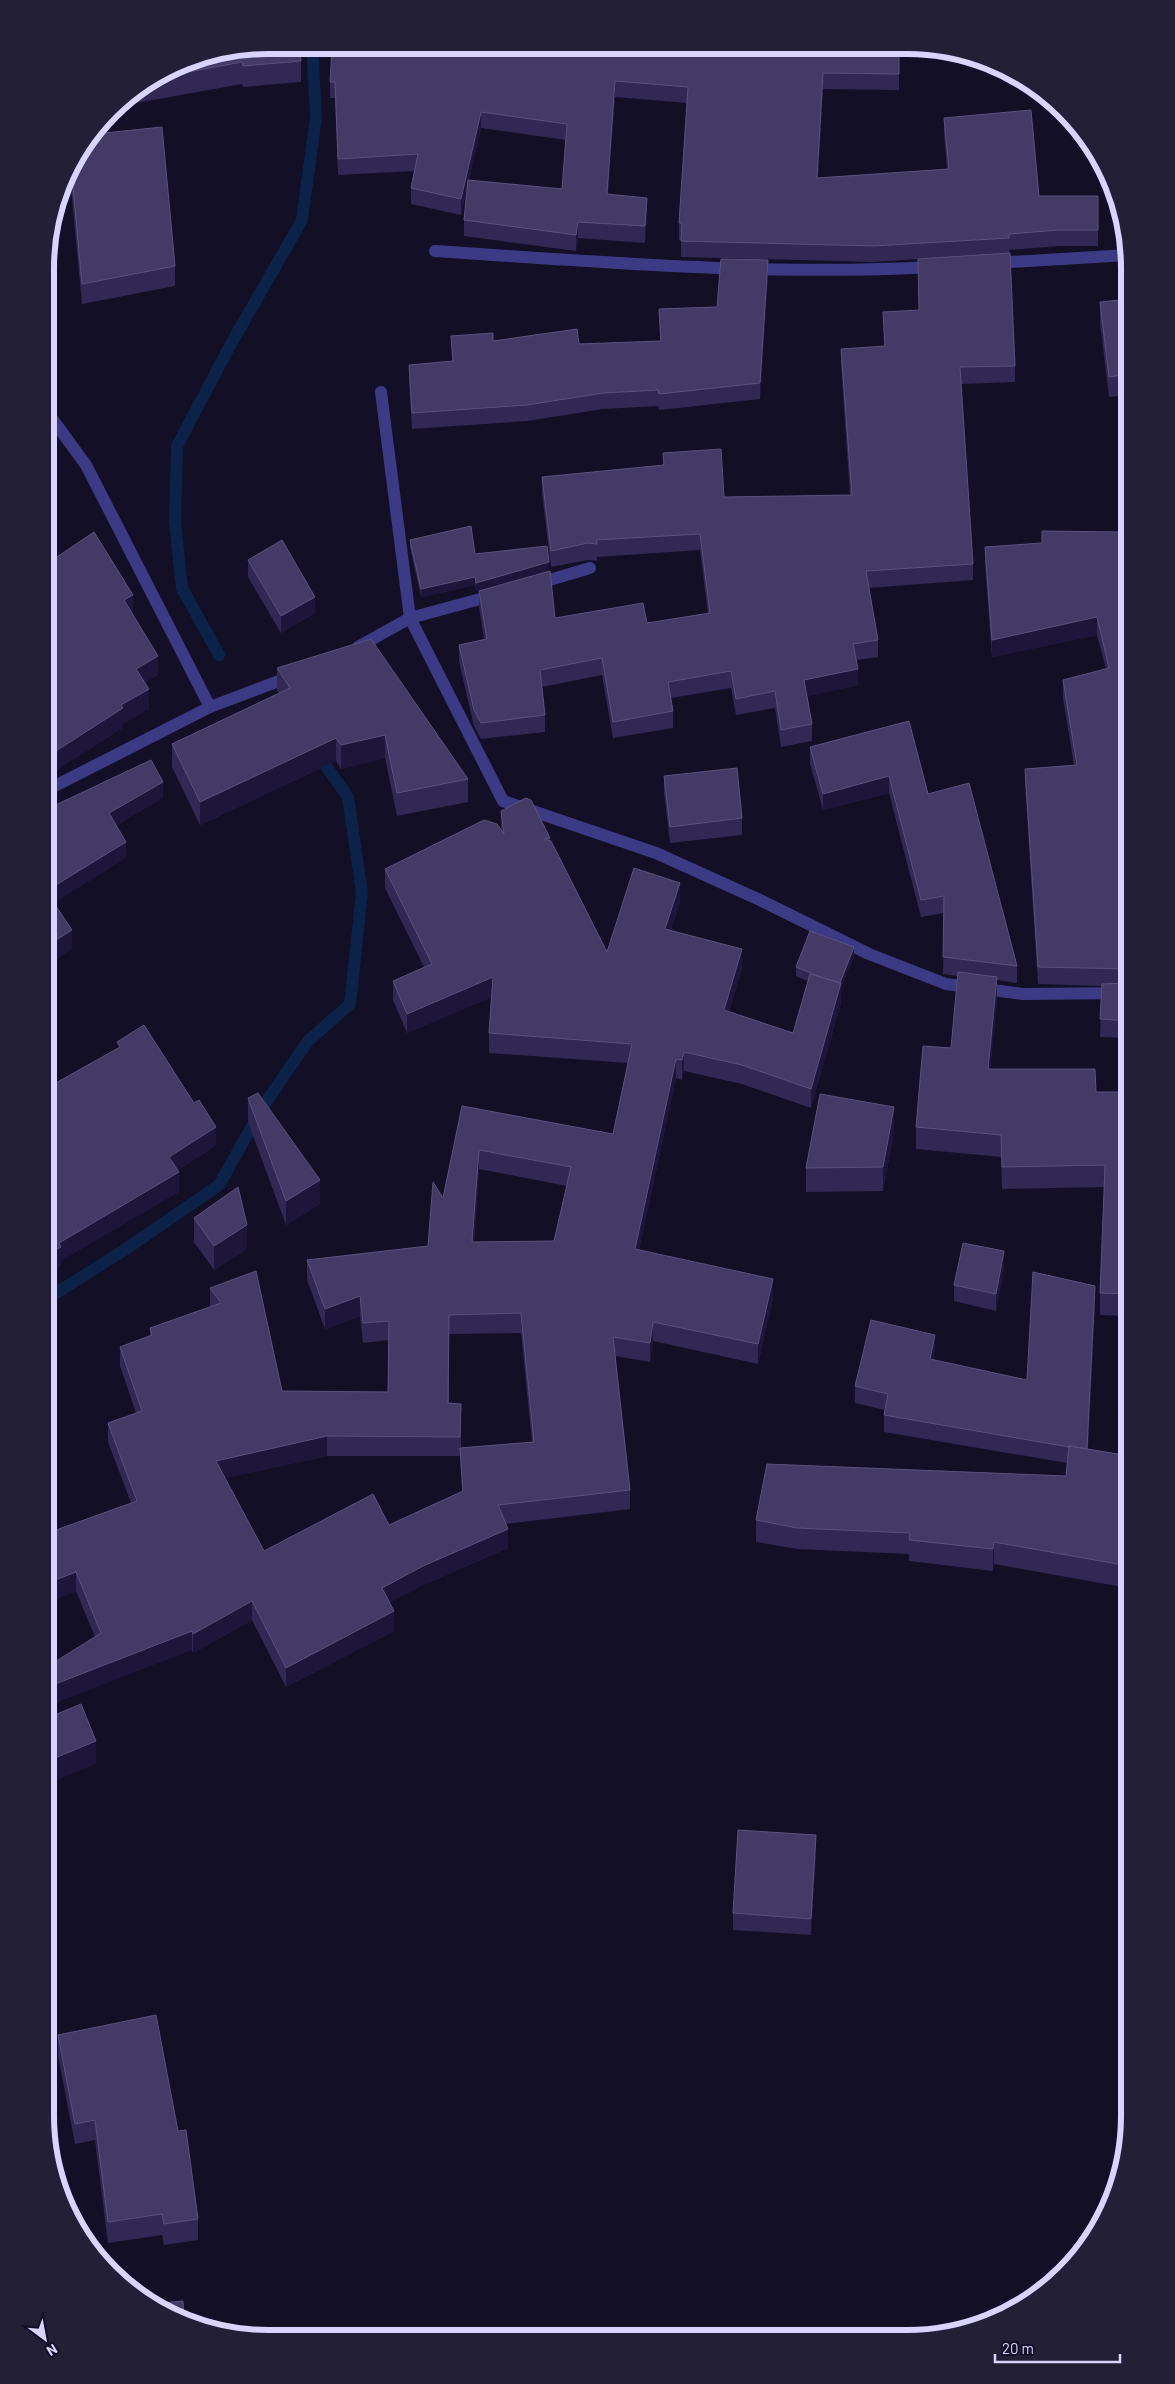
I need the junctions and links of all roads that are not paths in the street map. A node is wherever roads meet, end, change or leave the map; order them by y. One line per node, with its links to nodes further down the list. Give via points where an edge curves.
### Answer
1 (435, 251): 4 (street, via 656,265 873,270)
2 (1121, 255): 3 (street)
3 (981, 264)
4 (942, 266)
5 (381, 392): 8 (street)
6 (54, 420): 11 (street, via 86,465)
7 (590, 568): 8 (street)
8 (410, 618): 9 (street); 13 (street, via 503,801 656,853 869,954 946,984 1023,994)
9 (349, 652)
10 (303, 672): 11 (street)
11 (210, 707): 12 (street)
12 (54, 786)
13 (1121, 993)

